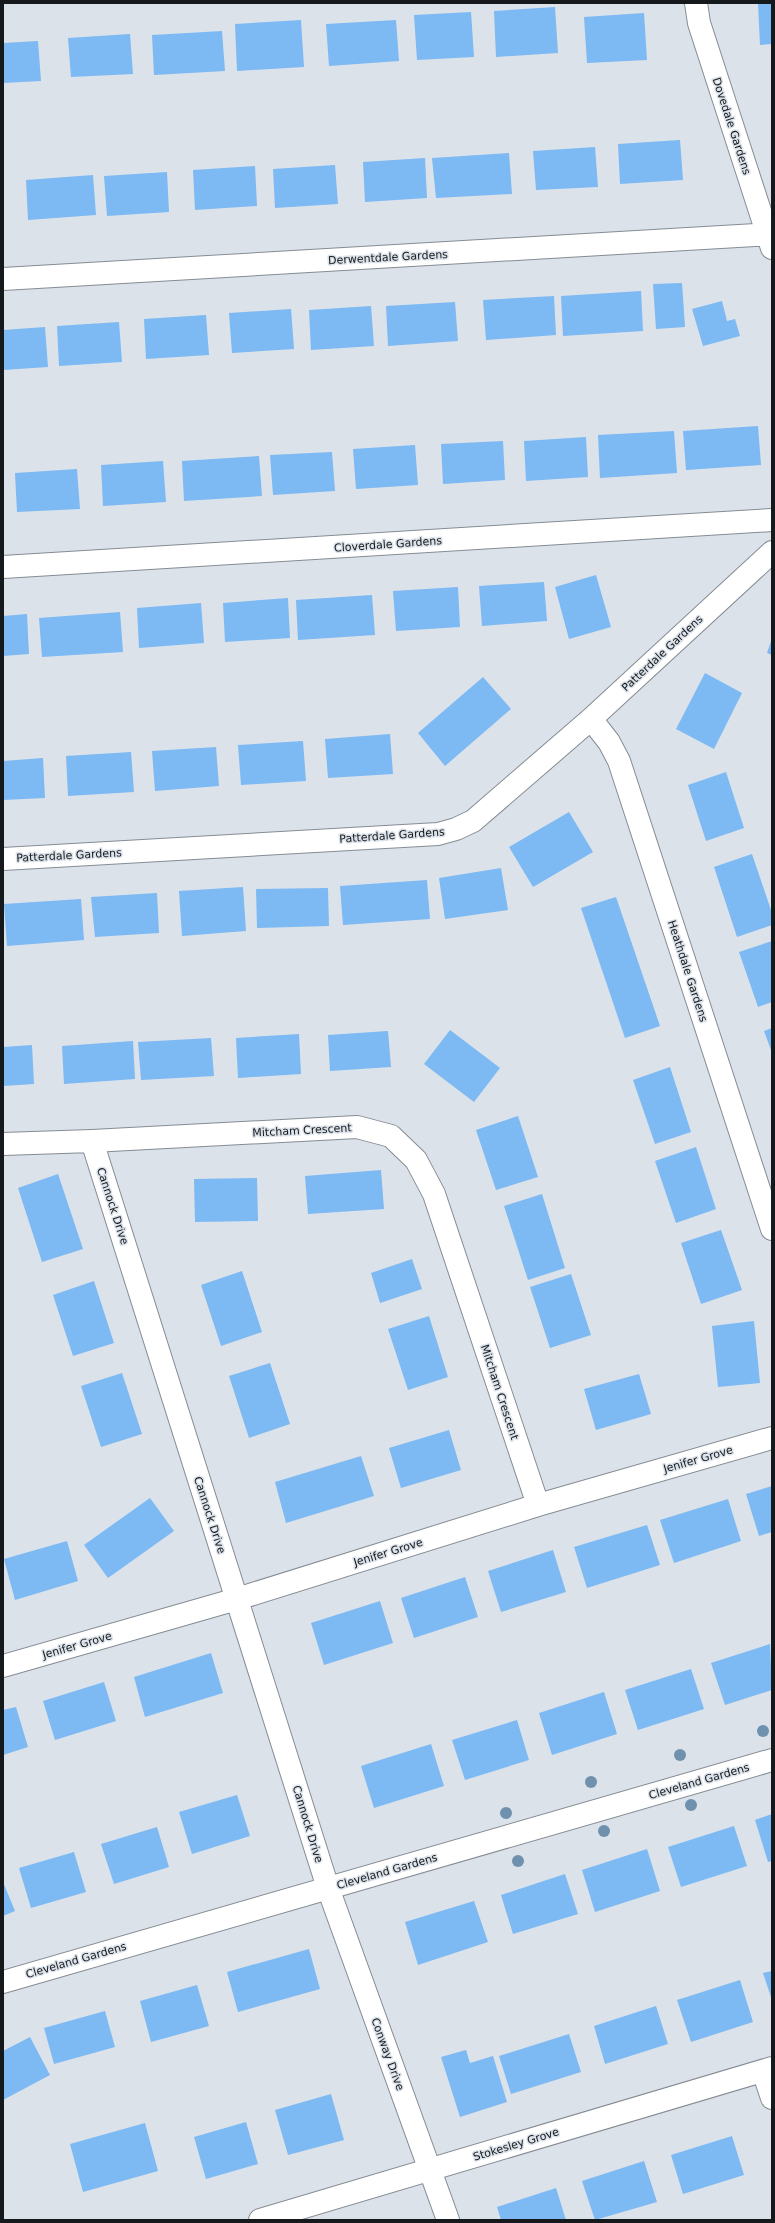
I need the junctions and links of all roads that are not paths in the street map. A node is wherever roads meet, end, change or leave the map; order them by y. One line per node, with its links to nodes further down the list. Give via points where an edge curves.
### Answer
1 (696, 3): 2 (street, Dovedale Gardens, via 699,23)
2 (770, 239): 3 (street, Derwentdale Gardens)
3 (3, 279)
4 (772, 520): 6 (street, Cloverdale Gardens)
5 (772, 552): 7 (street, Patterdale Gardens)
6 (3, 567)
7 (591, 719): 8 (street, Patterdale Gardens, via 473,821 438,834); 11 (street, Heathdale Gardens, via 609,742 619,761)
8 (3, 859)
9 (92, 1142): 10 (street, Mitcham Crescent); 13 (street, Mitcham Crescent, via 357,1127 391,1136 416,1160 434,1194); 14 (street, Cannock Drive)
10 (3, 1144)
11 (772, 1229)
12 (772, 1438): 13 (street, Jenifer Grove)
13 (538, 1505): 14 (street, Jenifer Grove)
14 (237, 1599): 15 (street, Jenifer Grove); 17 (street, Cannock Drive)
15 (3, 1666)
16 (772, 1760): 17 (street, Cleveland Gardens)
17 (328, 1888): 18 (street, Cleveland Gardens); 21 (street, Conway Drive)
18 (3, 1982)
19 (767, 2069): 20 (street); 21 (street, Stokesley Grove)
20 (772, 2098)
21 (430, 2170): 22 (street, Stokesley Grove); 23 (street, Conway Drive)
22 (260, 2220)
23 (448, 2220)

